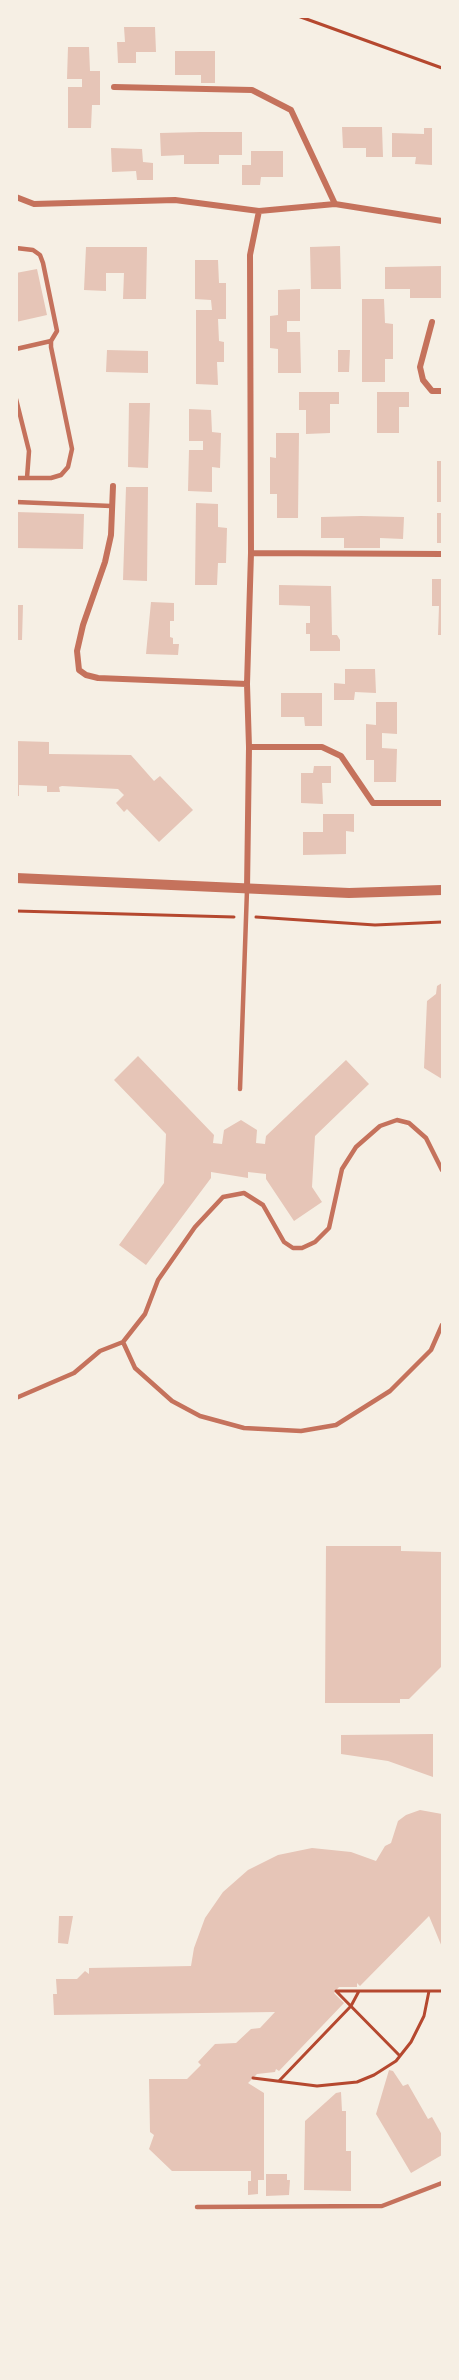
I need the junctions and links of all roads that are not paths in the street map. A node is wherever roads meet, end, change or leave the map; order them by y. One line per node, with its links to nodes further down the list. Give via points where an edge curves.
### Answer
1 (114, 87): 3 (street, via 252,90 291,110)
2 (16, 197): 4 (street, via 34,204 175,200)
3 (335, 204): 4 (street); 5 (street)
4 (259, 211): 17 (street, via 250,255)
5 (442, 221)
6 (16, 248): 8 (lane, via 40,255 57,332)
7 (432, 322): 10 (street, via 420,367 423,380 432,391)
8 (51, 341): 9 (lane); 13 (lane, via 71,456 61,475)
9 (16, 349)
10 (442, 391)
11 (16, 399): 13 (lane, via 29,451)
12 (16, 478): 13 (lane)
13 (27, 478)
14 (113, 486): 16 (street)
15 (16, 502): 16 (lane)
16 (111, 506): 19 (street, via 111,535 105,562 77,651 79,670 98,678)
17 (251, 553): 18 (street); 19 (street)
18 (442, 554)
19 (247, 684): 20 (street)
20 (249, 747): 21 (street, via 322,747 341,756 373,803); 23 (street)
21 (442, 803)
22 (16, 878): 23 (street)
23 (247, 890): 24 (street); 25 (lane)
24 (442, 890)
25 (240, 1089)
26 (442, 1170): 28 (lane, via 426,1138 409,1123 397,1120 380,1126 357,1147 342,1169 330,1228 302,1248 284,1242 263,1205 244,1193 223,1197 195,1227 158,1280 145,1314)
27 (442, 1325): 28 (lane, via 431,1350 390,1391 336,1425 301,1431 244,1428 200,1416 172,1401 135,1368)
28 (123, 1342): 29 (lane, via 100,1351 74,1373)
29 (16, 1398)
30 (442, 2183): 31 (lane, via 382,2206)
31 (197, 2207)

